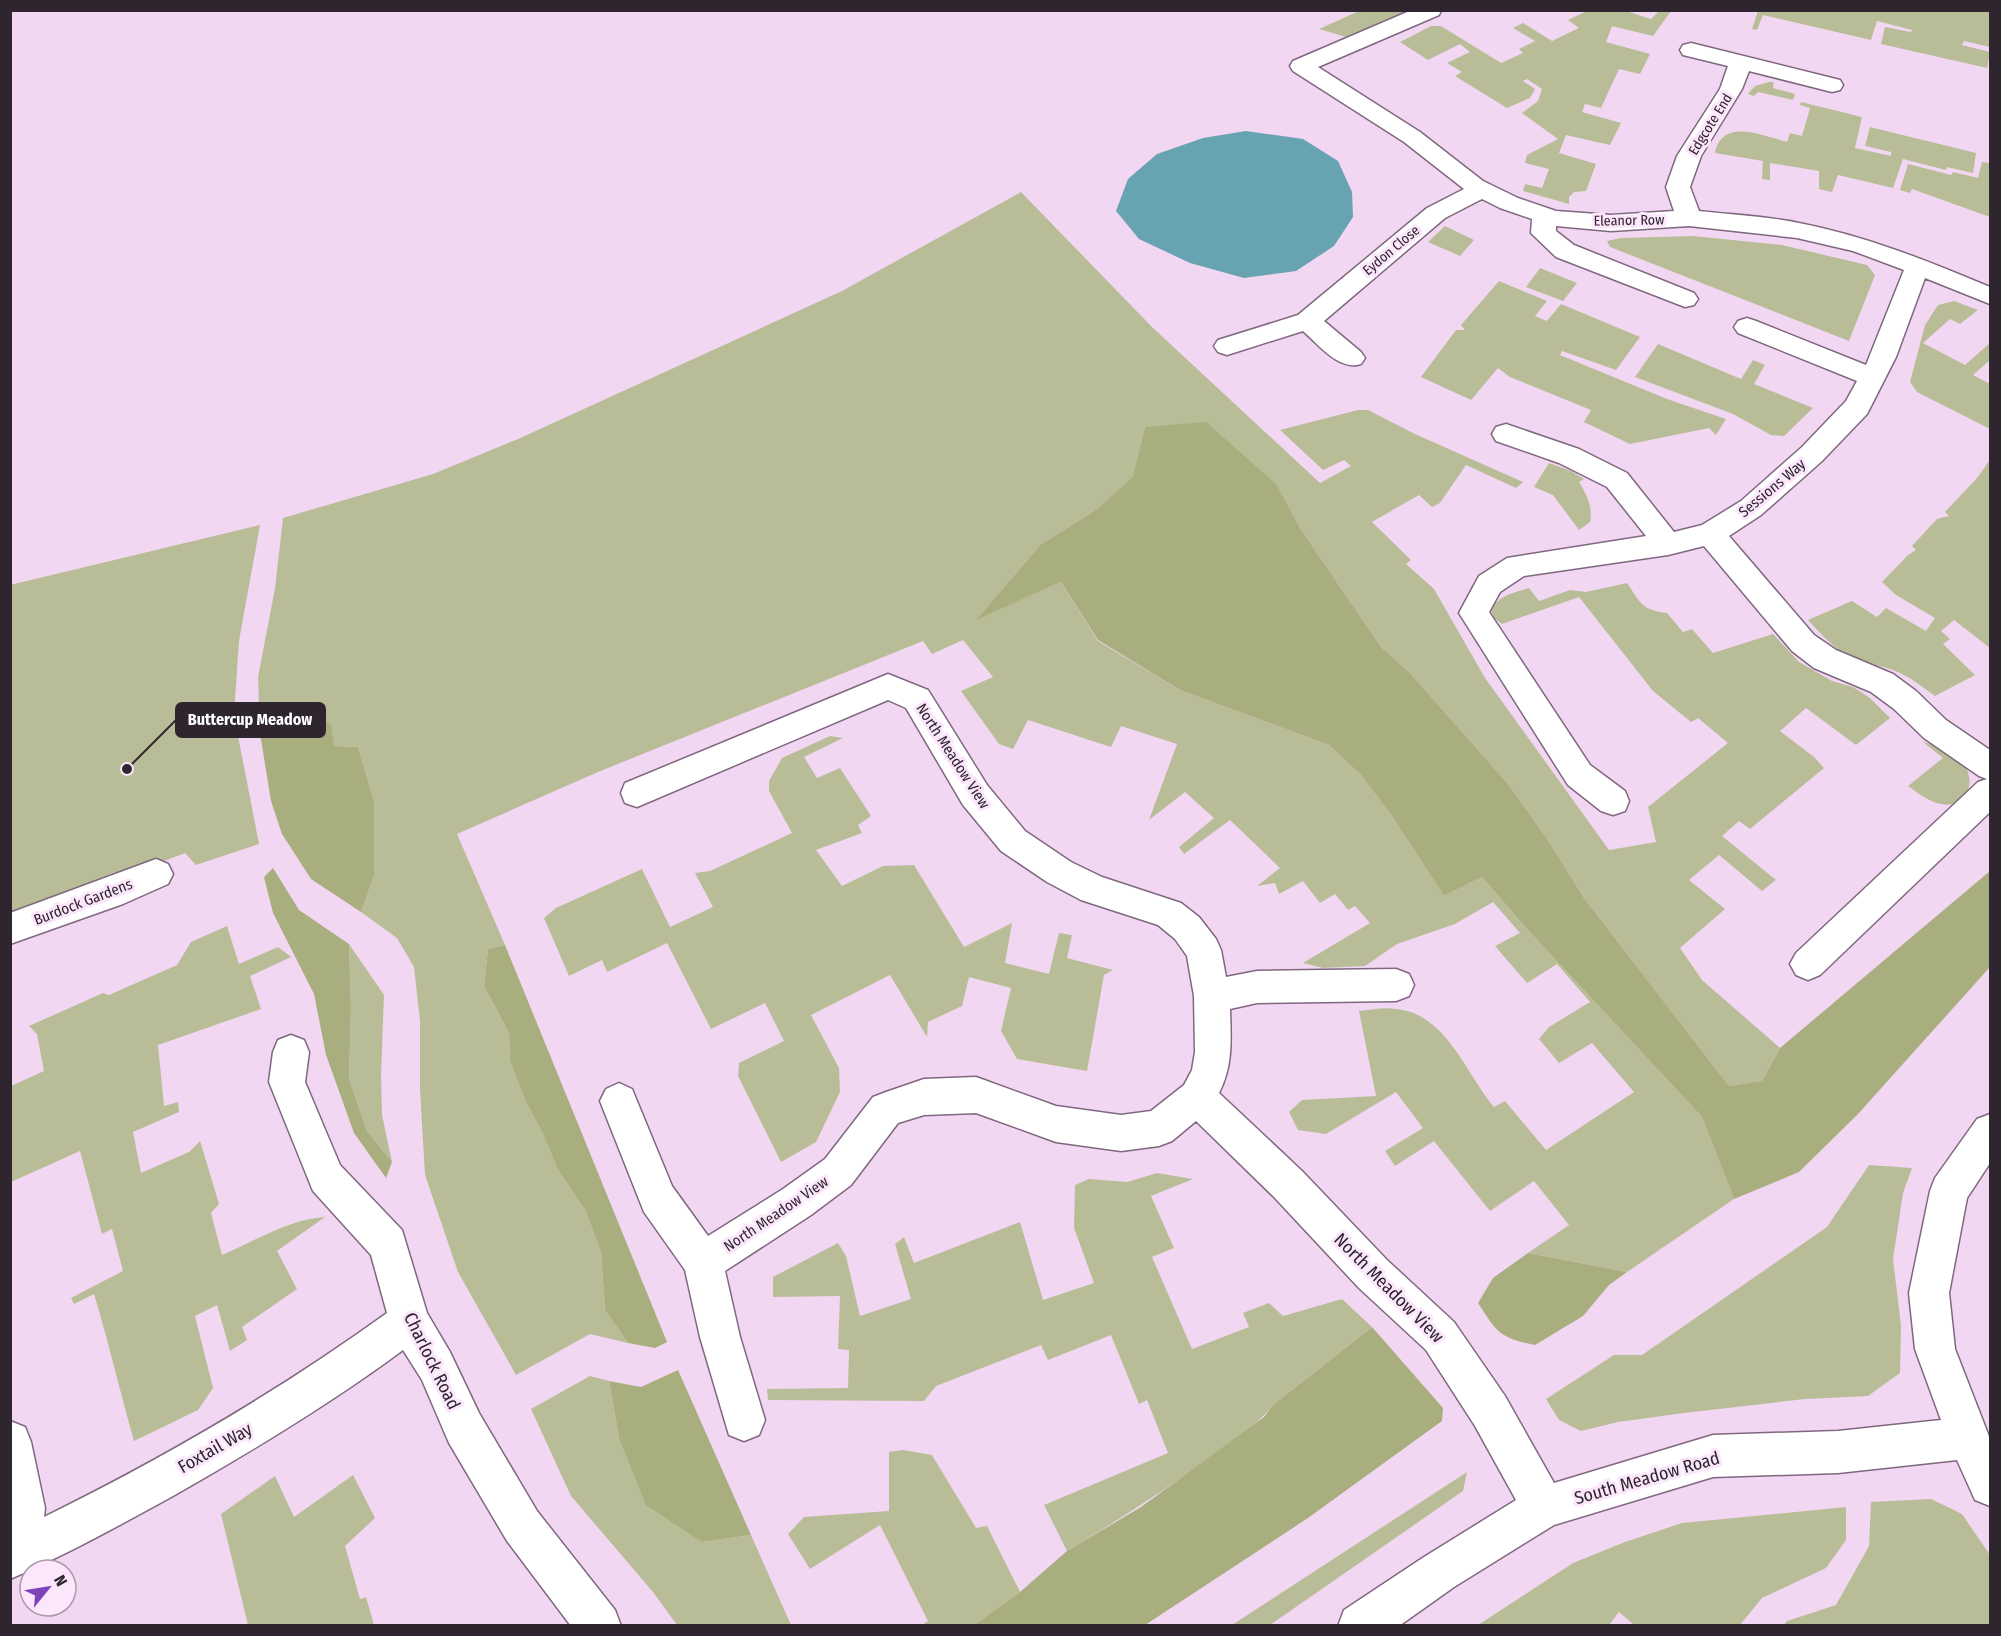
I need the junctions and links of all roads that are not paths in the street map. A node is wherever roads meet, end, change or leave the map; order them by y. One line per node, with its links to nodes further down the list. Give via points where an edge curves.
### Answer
1 (1431, 10): 5 (street, Eleanor Row, via 1301,66 1412,137)
2 (1691, 50): 3 (street)
3 (1740, 64): 4 (street); 7 (street, Edgcote End, via 1731,89 1689,156 1678,187)
4 (1832, 85)
5 (1482, 189): 6 (street, Eleanor Row); 11 (street, Eydon Close, via 1436,213)
6 (1545, 215): 7 (street, Eleanor Row, via 1611,223); 10 (street, via 1544,233 1565,251)
7 (1689, 218): 8 (street, Eleanor Row, via 1797,230)
8 (1918, 266): 9 (street, Eleanor Row); 15 (street, Sessions Way)
9 (1990, 296)
10 (1685, 299)
11 (1307, 321): 13 (street, Eydon Close); 14 (street)
12 (1746, 327): 15 (street)
13 (1227, 346)
14 (1352, 358)
15 (1873, 376): 17 (street, Sessions Way, via 1857,407 1812,454 1751,508)
16 (1506, 434): 18 (street, via 1569,456 1617,480)
17 (1710, 534): 18 (street, Sessions Way); 19 (street, via 1803,643 1825,659 1882,683 1935,729)
18 (1668, 544): 22 (street, Sessions Way, via 1517,566 1489,584 1474,614 1579,775)
19 (1990, 767)
20 (1990, 792): 25 (street)
21 (637, 793): 27 (street, North Meadow View, via 888,686 917,699 975,795 1013,841 1093,889 1169,914 1187,928 1203,950)
22 (1614, 801)
23 (156, 874): 24 (street, Burdock Gardens)
24 (10, 929)
25 (1808, 964)
26 (1396, 986): 27 (street, via 1257,987)
27 (1212, 996): 29 (street, North Meadow View, via 1210,1073)
28 (291, 1052): 33 (street, Charlock Road, via 287,1082 326,1178 388,1244)
29 (1197, 1097): 32 (street, North Meadow View, via 1159,1128 1121,1133 1056,1124 976,1095 924,1097 886,1110 838,1172); 38 (street, North Meadow View, via 1440,1336 1490,1411)
30 (620, 1101): 32 (street, via 658,1199)
31 (1990, 1132): 35 (street, via 1949,1191 1929,1293 1935,1349)
32 (703, 1262): 34 (street)
33 (409, 1321): 39 (street, Foxtail Way, via 334,1376 234,1438); 40 (street, Charlock Road, via 436,1366 464,1428 522,1526)
34 (744, 1420)
35 (1968, 1438): 37 (street); 38 (street, South Meadow Road, via 1838,1452 1713,1456)
36 (10, 1442): 39 (street, via 24,1508)
37 (1990, 1485)
38 (1544, 1507): 41 (street, South Meadow Road)
39 (15, 1554)
40 (599, 1626)
41 (1360, 1626)

